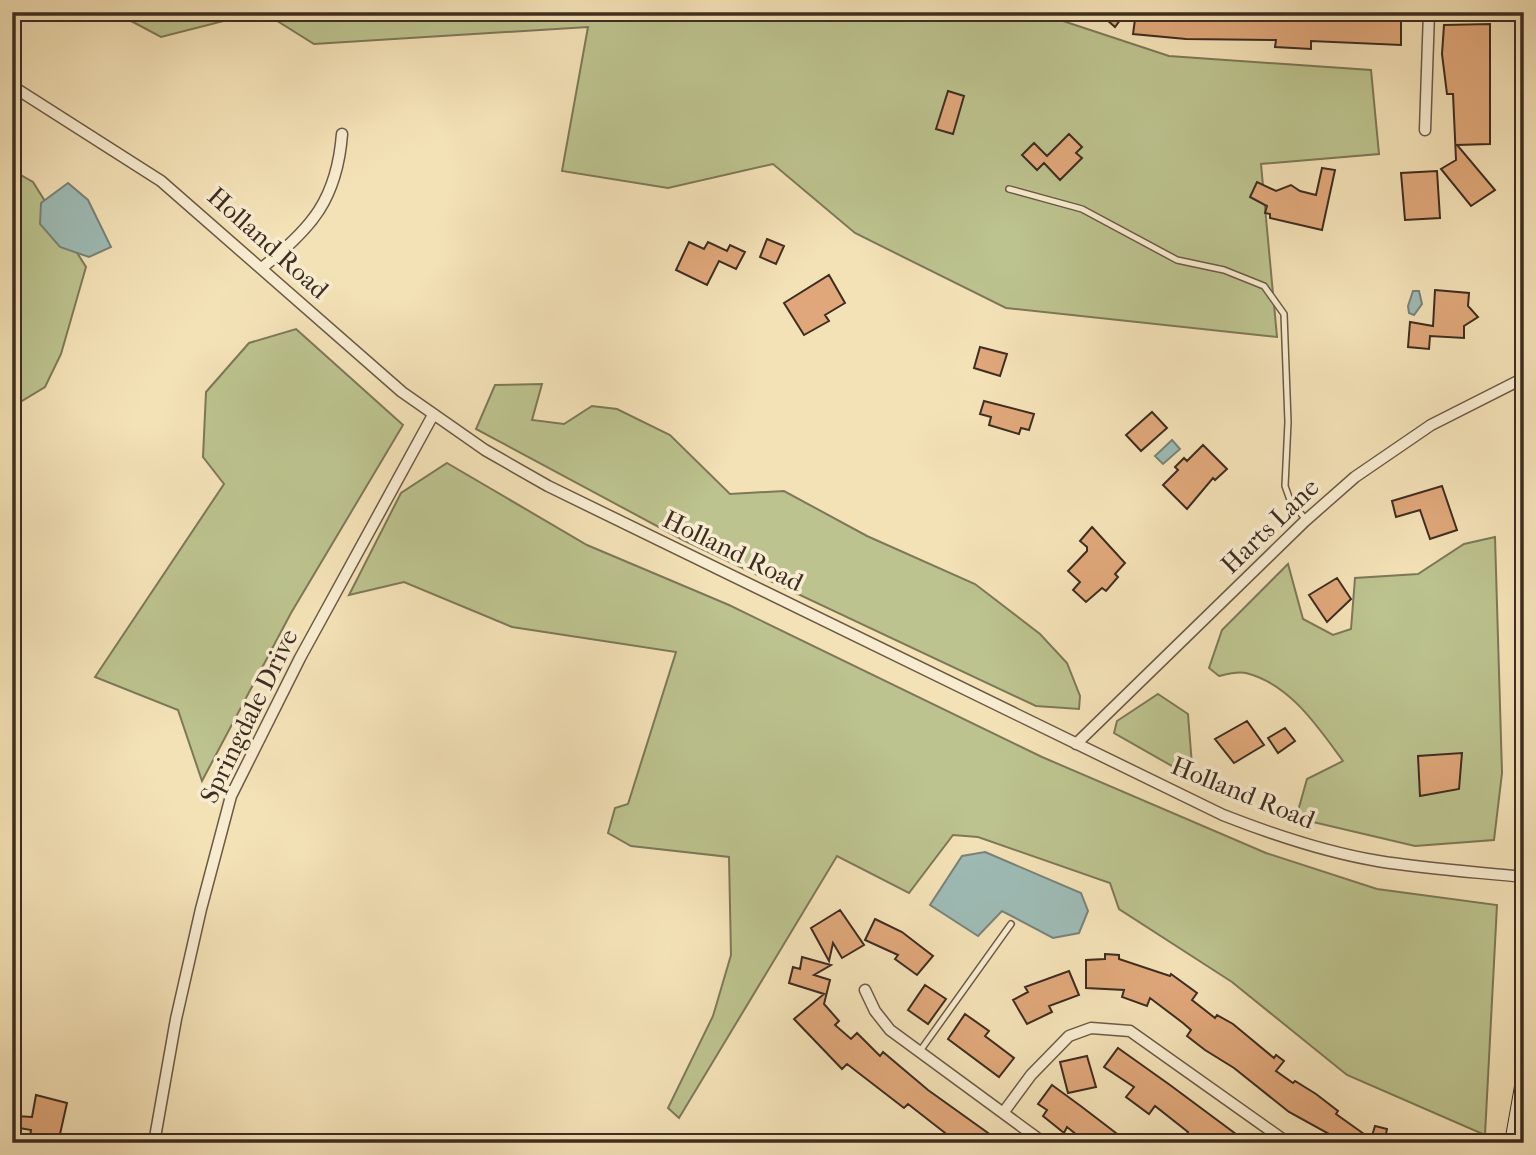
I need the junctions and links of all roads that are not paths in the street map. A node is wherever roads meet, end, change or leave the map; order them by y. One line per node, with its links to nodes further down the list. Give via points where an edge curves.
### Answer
1 (1429, 12): 3 (street)
2 (12, 86): 6 (street, Holland Road, via 161,181)
3 (1425, 130)
4 (342, 134): 6 (street, via 337,173 325,203 306,230)
5 (1009, 189): 9 (lane, via 1082,209 1177,260 1264,286 1280,304 1286,327 1285,486)
6 (263, 267): 8 (street, Holland Road)
7 (1524, 378): 9 (street, Harts Lane, via 1479,398 1396,447)
8 (433, 415): 10 (street, Holland Road, via 548,486); 17 (street, Springdale Drive, via 300,658 231,796 176,1019)
9 (1306, 520): 10 (street, Harts Lane)
10 (1076, 744): 11 (street, Holland Road, via 1223,815 1298,843 1380,861)
11 (1524, 877)
12 (1011, 924): 14 (lane)
13 (865, 990): 14 (street, via 890,1030)
14 (920, 1051): 16 (street)
15 (1524, 1081): 20 (main road)
16 (1003, 1113): 18 (street); 19 (street, via 1031,1075 1069,1037 1091,1028 1130,1031)
17 (154, 1143)
18 (1044, 1143)
19 (1288, 1143)
20 (1513, 1143)

